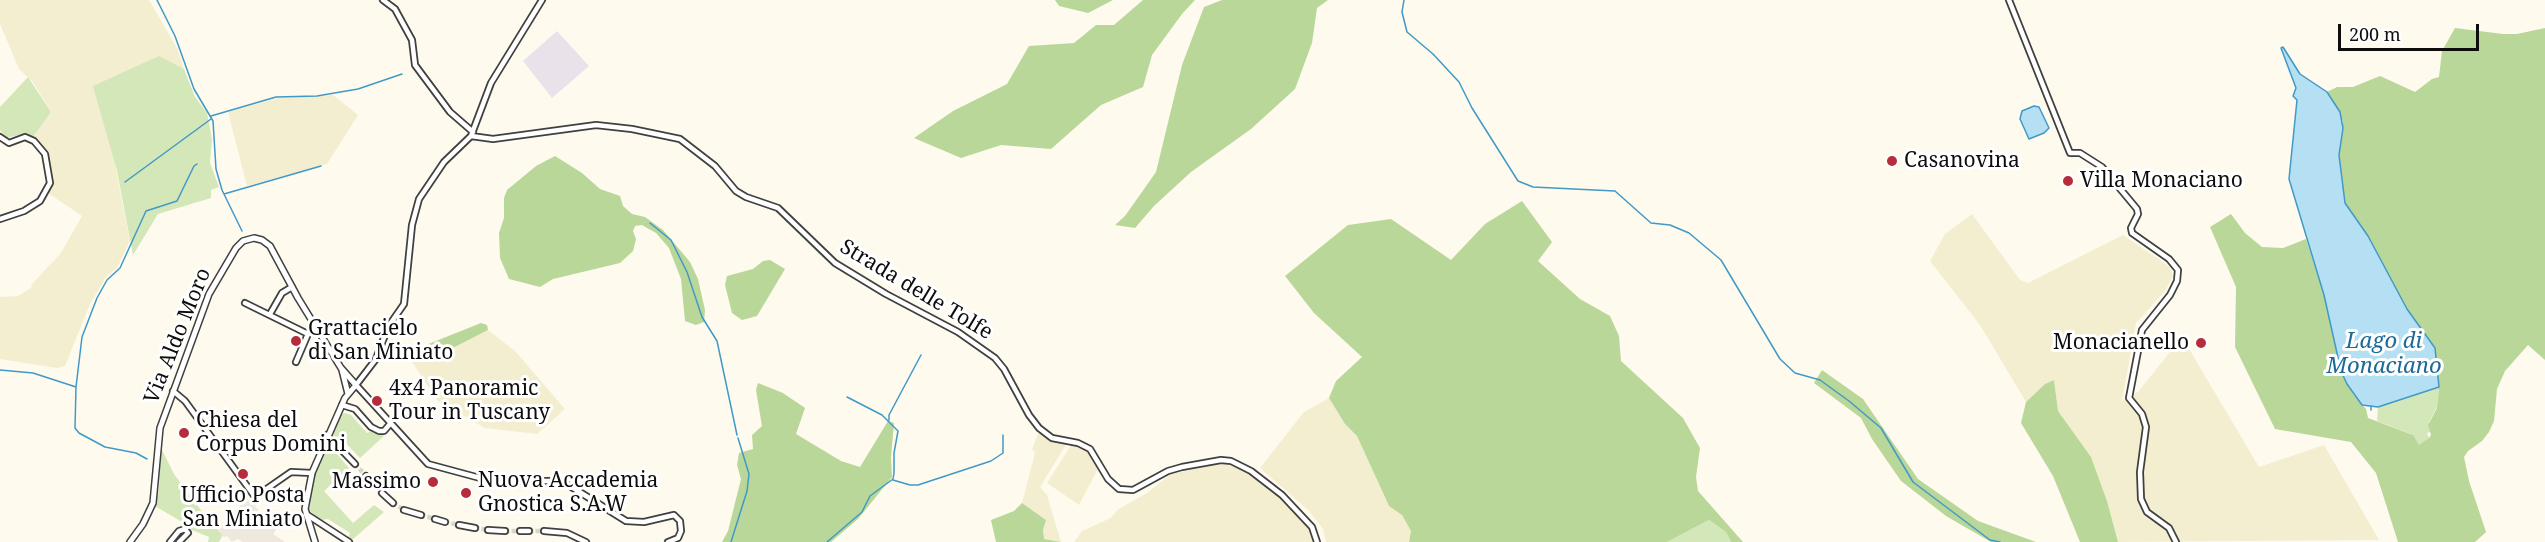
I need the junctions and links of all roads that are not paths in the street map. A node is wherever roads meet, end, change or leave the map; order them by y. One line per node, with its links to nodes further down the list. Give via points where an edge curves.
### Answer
1 (383, 0): 4 (street, via 394,9 412,40 415,65)
2 (542, 0): 4 (street, via 491,83)
3 (2009, 0): 46 (street, via 2070,153 2080,153 2102,166 2137,209 2132,233 2178,270 2170,295 2142,330 2129,398 2142,414 2146,427 2141,499 2147,512 2169,528)
4 (472, 134): 12 (street, via 444,162 419,199 412,225 404,304 388,327 376,359); 45 (street, Strada delle Tolfe, via 493,139 596,125 680,139 715,166 736,191 778,208 835,263 958,332 995,358 1039,428 1053,438 1087,447 1119,489 1133,490 1182,467 1231,461 1282,495 1312,527)
5 (0, 137): 6 (street, via 8,142 25,137 34,141 45,154 50,183 40,201 24,212)
6 (0, 219)
7 (292, 287): 9 (street, via 282,293); 11 (street, Via Aldo Moro); 13 (street, Via Aldo Moro, via 267,243 254,238 241,242 209,294)
8 (245, 303): 9 (street)
9 (270, 315): 10 (street, via 308,334)
10 (296, 362)
11 (341, 368): 12 (street, Via Aldo Moro); 14 (street, Via Aldo Moro)
12 (356, 385): 14 (street); 16 (street)
13 (173, 391): 19 (street, via 185,401 255,497 291,472); 38 (street, Via Aldo Moro, via 159,433 153,503)
14 (348, 394): 15 (street)
15 (342, 405): 16 (street, via 355,409 379,431); 17 (street)
16 (390, 424): 44 (street, via 430,465 491,481 560,481 624,520 677,517 682,524 679,536)
17 (327, 435): 18 (street); 19 (street)
18 (355, 464)
19 (312, 473): 25 (street)
20 (366, 476): 21 (street)
21 (372, 483)
22 (382, 493): 23 (street)
23 (393, 503)
24 (404, 510): 26 (street)
25 (305, 513): 29 (street); 31 (street)
26 (421, 515)
27 (435, 519): 28 (street)
28 (445, 522)
29 (319, 523): 31 (street); 42 (street)
30 (459, 525): 32 (street)
31 (309, 526): 41 (street)
32 (474, 528)
33 (488, 530): 34 (street)
34 (505, 531)
35 (520, 531): 36 (street)
36 (529, 531)
37 (544, 531): 43 (street, via 564,532)
38 (130, 542)
39 (170, 542): 40 (street, via 185,529 188,533)
40 (179, 542)
41 (315, 542)
42 (349, 542)
43 (586, 542)
44 (668, 542)
45 (1317, 542)
46 (2176, 542)

